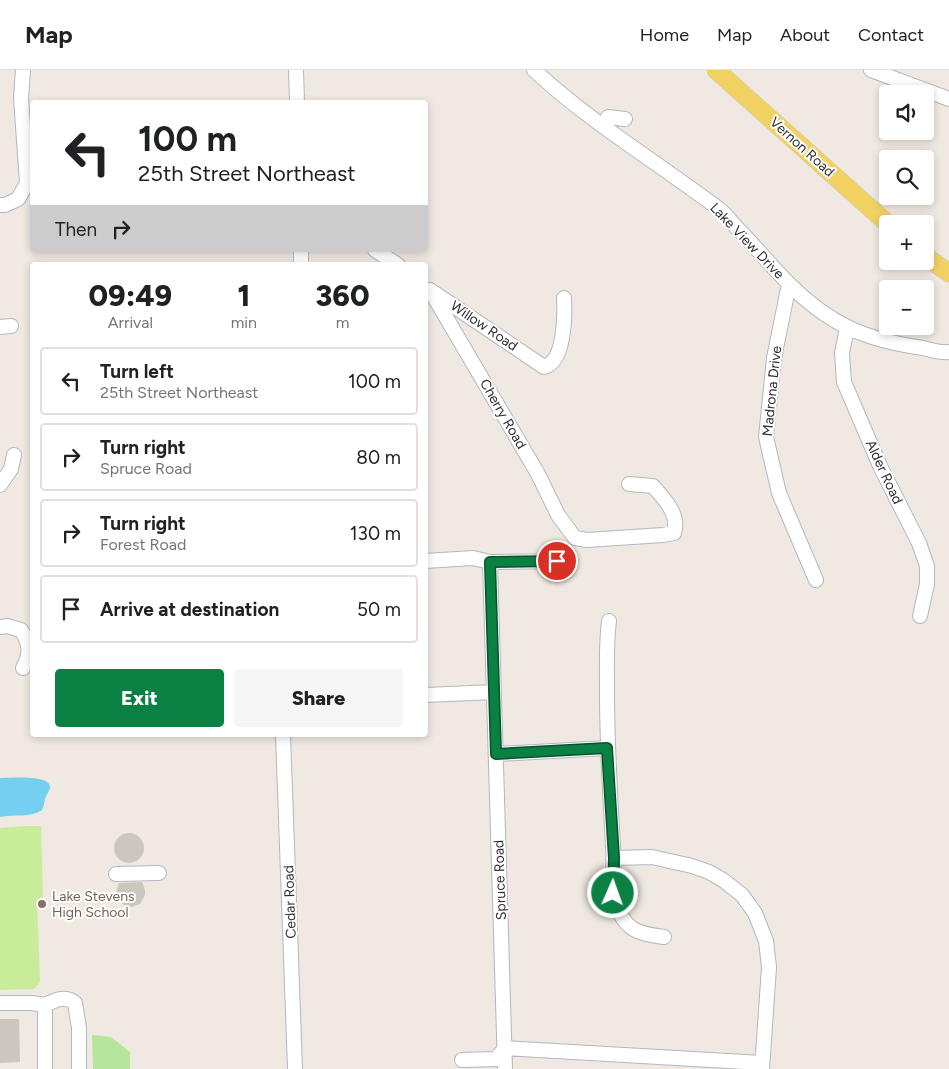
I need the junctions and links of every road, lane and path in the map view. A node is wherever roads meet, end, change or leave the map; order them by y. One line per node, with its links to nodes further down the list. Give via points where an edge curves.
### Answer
1 (23, 70): 10 (street, via 20,98 27,183 18,199)
2 (296, 70): 7 (street)
3 (534, 70): 16 (street, Lake View Drive, via 598,124 722,211)
4 (716, 70): 11 (main road, Vernon Road)
5 (871, 70): 6 (street)
6 (949, 98)
7 (297, 100)
8 (608, 117): 9 (street)
9 (625, 119)
10 (0, 205)
11 (879, 216)
12 (378, 252): 13 (street)
13 (393, 262)
14 (934, 262): 15 (main road)
15 (949, 273)
16 (789, 284): 19 (street, Lake View Drive, via 819,310); 29 (street, Madrona Drive, via 774,358 766,437 779,493)
17 (428, 287): 18 (street, Willow Road, via 544,367 551,363 559,350); 24 (street, Cherry Road, via 538,474 558,515 575,538 597,540 674,532 676,525 668,503 653,486)
18 (564, 298)
19 (847, 328): 21 (street, Lake View Drive, via 883,341); 30 (street, Alder Road, via 842,353 844,382 927,566)
20 (949, 344): 21 (street, Lake View Drive)
21 (924, 348): 22 (street, Lake View Drive)
22 (949, 352)
23 (14, 456): 25 (street, via 11,469)
24 (629, 484)
25 (0, 485)
26 (428, 561): 28 (street, via 473,558)
27 (557, 561): 28 (street)
28 (490, 562): 34 (street, Spruce Road)
29 (816, 580)
30 (920, 616)
31 (610, 621): 37 (street, via 607,640)
32 (0, 627): 33 (street, via 21,630 25,636 29,653)
33 (23, 668)
34 (494, 692): 35 (street); 38 (street, Spruce Road)
35 (428, 694)
36 (283, 737): 50 (street, Cedar Road)
37 (607, 748): 38 (street); 39 (street)
38 (496, 754): 45 (street, Spruce Road)
39 (614, 858): 42 (street, via 613,893 626,924 639,933); 47 (street, via 652,856 709,872 742,895 755,913 766,941 769,967)
40 (160, 873): 41 (street)
41 (116, 874)
42 (664, 937)
43 (0, 1003): 44 (street)
44 (45, 1005): 48 (street); 49 (street, via 61,999 75,1003)
45 (505, 1048): 46 (street, via 496,1059); 47 (street); 51 (street, Spruce Road)
46 (462, 1060)
47 (762, 1066)
48 (45, 1069)
49 (79, 1069)
50 (295, 1069)
51 (505, 1069)

